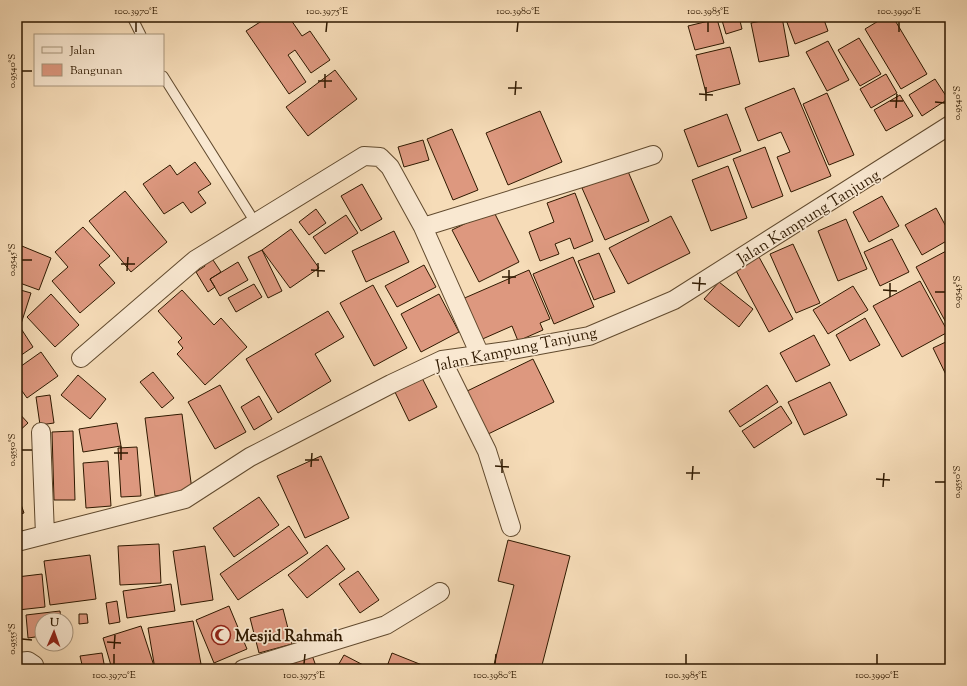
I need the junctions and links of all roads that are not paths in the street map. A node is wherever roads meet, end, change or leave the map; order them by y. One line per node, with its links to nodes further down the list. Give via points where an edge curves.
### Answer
1 (132, 17): 2 (lane)
2 (140, 34)
3 (164, 78): 6 (lane)
4 (950, 125): 8 (street, Jalan Kampung Tanjung, via 674,300 589,336)
5 (653, 155): 7 (street)
6 (255, 222): 7 (street, via 364,156 380,157 390,167); 9 (street, via 195,260)
7 (423, 227): 8 (street)
8 (480, 355): 10 (street, Jalan Kampung Tanjung)
9 (81, 358)
10 (442, 360): 12 (street, via 487,451); 13 (street, Jalan Kampung Tanjung, via 250,457 185,499)
11 (41, 432): 13 (street)
12 (512, 527)
13 (45, 535): 14 (street, Jalan Kampung Tanjung)
14 (17, 542)
15 (440, 592): 18 (street, via 386,625)
16 (17, 662): 17 (street, via 28,661 34,665)
17 (34, 669)
18 (243, 669)

